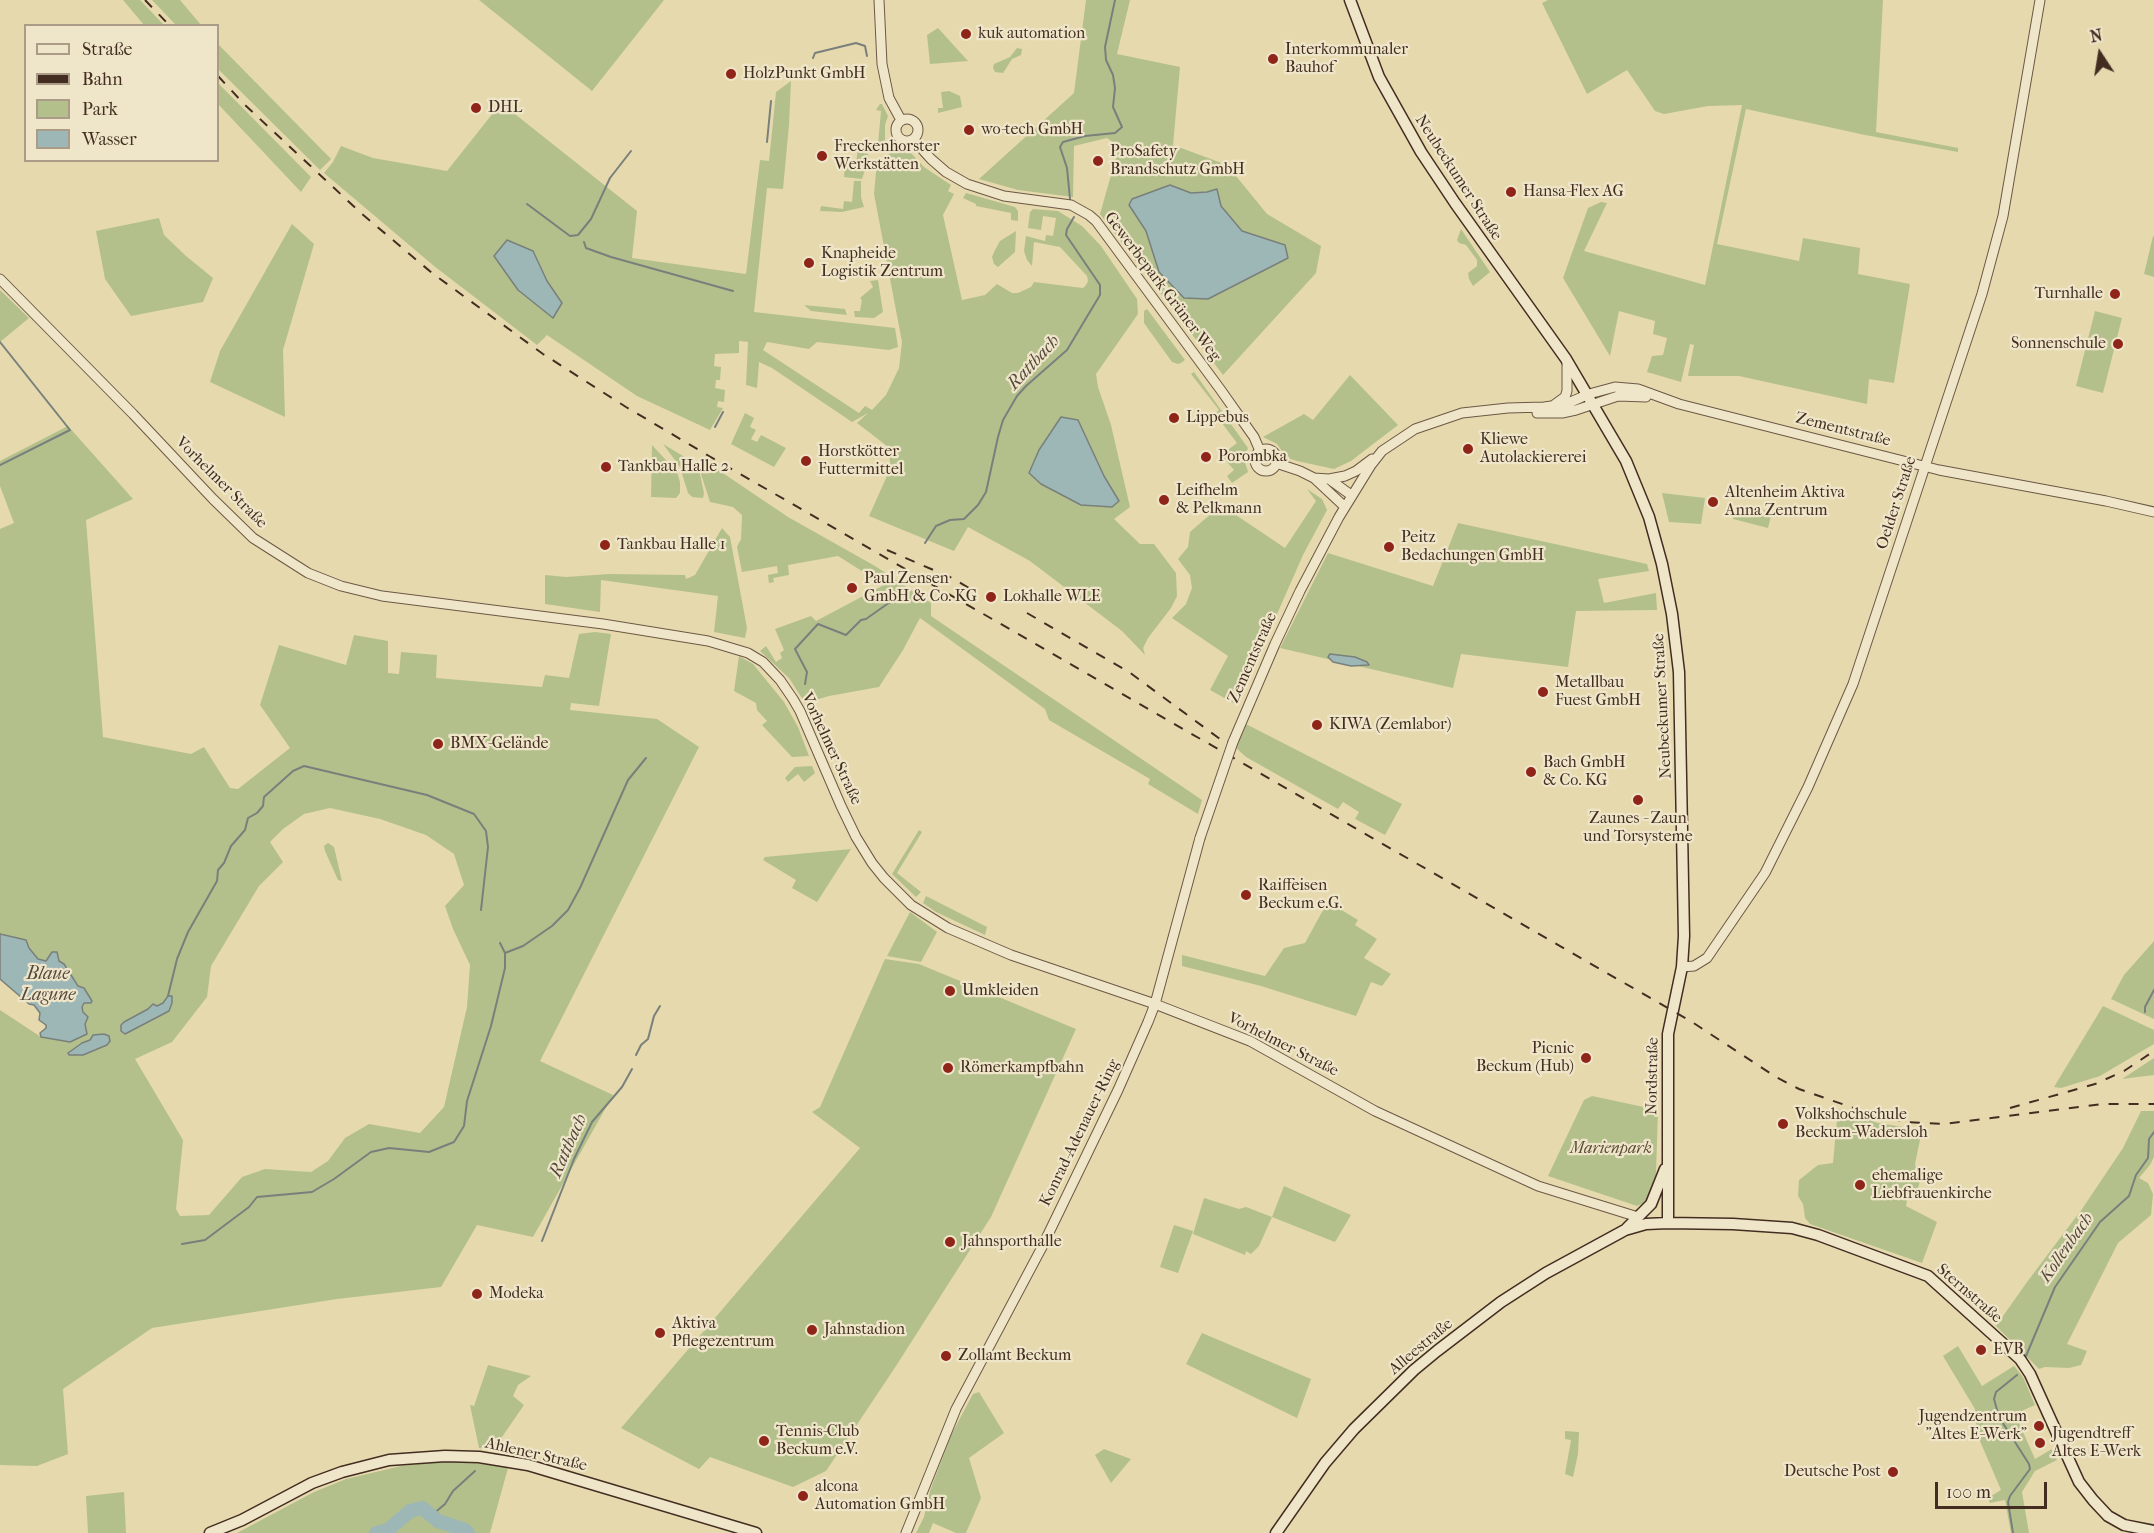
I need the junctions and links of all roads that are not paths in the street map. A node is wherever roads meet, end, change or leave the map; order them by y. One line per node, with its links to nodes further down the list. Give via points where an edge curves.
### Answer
1 (879, 0): 4 (street, via 882,64 890,98)
2 (1350, 0): 7 (main road, Neubeckumer Straße, via 1379,77 1420,152)
3 (2040, 0): 14 (street, Oelder Straße, via 2003,216 1982,294)
4 (901, 120): 5 (street, via 916,124); 5 (street, via 897,135 904,141)
5 (913, 139): 11 (street, Gewerbepark Grüner Weg, via 946,172 967,184 1004,196 1071,205 1096,221 1220,389)
6 (0, 279): 21 (street, Vorhelmer Straße, via 213,499 253,538 278,555 308,573 382,596 603,624 708,641 748,653 763,662 793,699 856,837 884,878 911,905 948,928 1011,955)
7 (1566, 359): 8 (main road, Neubeckumer Straße); 9 (street, via 1567,391)
8 (1591, 399): 9 (street, Zementstraße); 10 (street, Zementstraße, via 1562,413); 14 (street, Zementstraße, via 1637,395 1666,400); 20 (main road, Neubeckumer Straße, via 1639,490 1662,564 1672,614 1682,735)
9 (1552, 406): 10 (street, Zementstraße)
10 (1487, 411): 12 (street, Zementstraße, via 1462,413 1414,429)
11 (1260, 451): 13 (street, Gewerbepark Grüner Weg, via 1274,454); 13 (street, Gewerbepark Grüner Weg, via 1255,463 1261,470 1270,470)
12 (1382, 452): 16 (street, Gewerbepark Grüner Weg, via 1356,471); 17 (street, Zementstraße)
13 (1276, 463): 15 (street, Gewerbepark Grüner Weg)
14 (1925, 466): 19 (street, Zementstraße); 20 (street, Oelder Straße, via 1852,684 1790,825 1765,873 1707,958 1694,966)
15 (1314, 478): 16 (street, Gewerbepark Grüner Weg); 18 (street, Gewerbepark Grüner Weg)
16 (1329, 479): 17 (street)
17 (1351, 495): 18 (street, Zementstraße)
18 (1345, 507): 21 (street, Zementstraße, bridge, via 1290,612 1233,742 1200,838)
19 (2154, 512)
20 (1682, 967): 22 (main road, Nordstraße, via 1668,1035)
21 (1155, 1004): 23 (street, Vorhelmer Straße, via 1250,1041 1376,1111 1538,1186); 29 (street, Konrad-Adenauer-Ring, via 1129,1067 1041,1249 956,1409)
22 (1668, 1163): 23 (main road, Alleestraße, via 1651,1204); 24 (main road, Nordstraße)
23 (1638, 1217): 24 (main road, Vorhelmer Straße); 25 (main road, Alleestraße)
24 (1668, 1222): 25 (main road, Alleestraße); 26 (main road, Sternstraße, via 1792,1228 1928,1276 2020,1359 2079,1482 2100,1508 2124,1525)
25 (1626, 1230): 30 (main road, Alleestraße, via 1515,1292 1414,1370 1354,1429)
26 (2154, 1531)
27 (210, 1533): 28 (main road, Ahlener Straße, via 342,1472 389,1460 445,1455 528,1465)
28 (756, 1533)
29 (906, 1533)
30 (1276, 1533)

